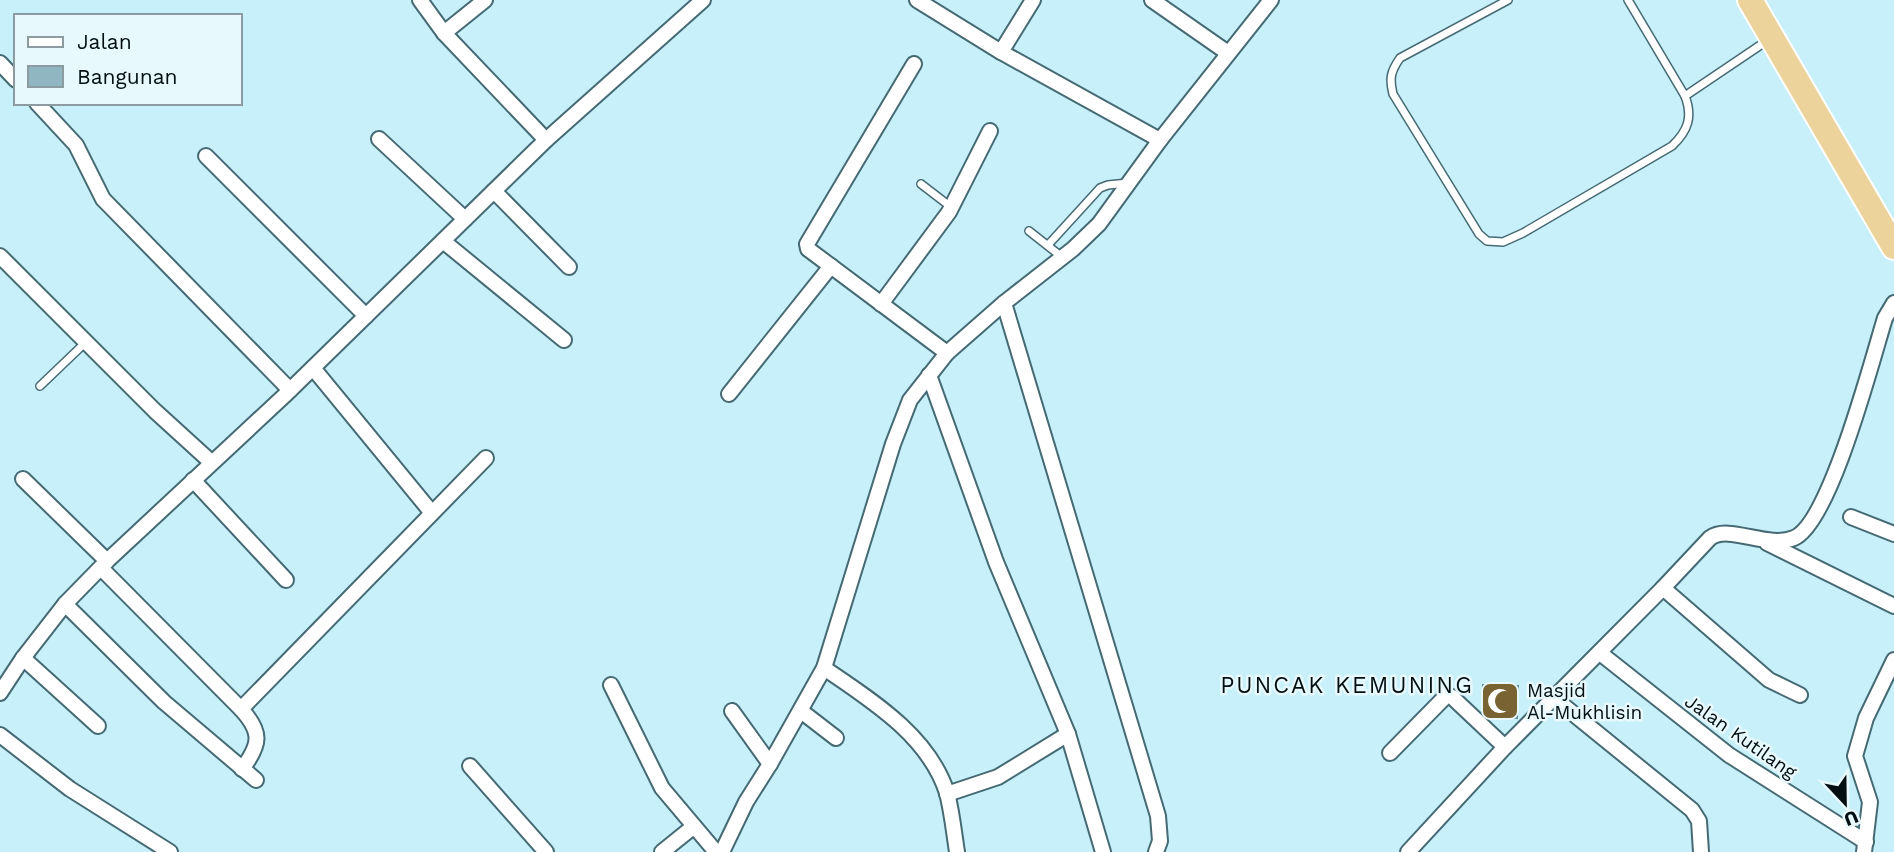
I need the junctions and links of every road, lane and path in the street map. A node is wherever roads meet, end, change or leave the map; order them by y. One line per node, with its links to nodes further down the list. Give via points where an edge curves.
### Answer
1 (420, 0): 11 (street)
2 (485, 0): 11 (street)
3 (704, 0): 22 (street)
4 (916, 0): 13 (street)
5 (1033, 0): 13 (street)
6 (1152, 0): 14 (street)
7 (1271, 0): 14 (street)
8 (1508, 0): 18 (lane, via 1400,58 1390,79 1393,93 1487,241 1503,242 1523,233 1672,146 1688,125 1691,111)
9 (1628, 0): 18 (lane)
10 (1750, 0): 12 (highway)
11 (444, 33): 22 (street)
12 (1771, 37): 18 (lane); 33 (highway)
13 (1001, 52): 23 (street)
14 (1228, 52): 23 (street)
15 (0, 63): 17 (street)
16 (914, 64): 36 (street, via 807,244)
17 (14, 78)
18 (1685, 96)
19 (39, 105): 48 (street, via 76,145 103,200)
20 (990, 131): 28 (street)
21 (379, 139): 29 (street)
22 (546, 140): 27 (street)
23 (1160, 140): 25 (street)
24 (206, 156): 41 (street)
25 (1129, 183): 32 (lane, via 1101,188); 35 (street, via 1099,224)
26 (922, 184): 28 (lane)
27 (494, 191): 29 (street); 37 (street)
28 (952, 207): 38 (street)
29 (465, 219): 31 (street)
30 (1029, 231): 32 (lane)
31 (443, 241): 41 (street); 42 (street)
32 (1048, 245): 35 (lane)
33 (1894, 247)
34 (0, 256): 43 (street)
35 (1063, 257): 39 (street)
36 (831, 266): 38 (street); 49 (street)
37 (569, 267)
38 (881, 303): 44 (street)
39 (1004, 303): 44 (street); 94 (street, via 1158,817)
40 (1894, 303): 57 (street, via 1885,318 1829,489 1811,522 1797,537)
41 (366, 316): 45 (street)
42 (564, 340)
43 (86, 342): 47 (lane); 51 (street)
44 (947, 353): 46 (street)
45 (313, 368): 48 (street); 54 (street)
46 (929, 375): 66 (street, via 910,400 892,444); 75 (street, via 996,562)
47 (40, 386)
48 (290, 390): 51 (street)
49 (729, 394)
50 (486, 458): 54 (street)
51 (211, 462): 53 (street)
52 (23, 479): 58 (street)
53 (193, 480): 58 (street); 59 (street)
54 (432, 513): 71 (street)
55 (1851, 517): 56 (street)
56 (1894, 534)
57 (1763, 541): 60 (street, via 1717,533); 62 (street)
58 (104, 564): 61 (street); 71 (street)
59 (286, 580)
60 (1663, 588): 63 (street); 69 (street, via 1769,680)
61 (65, 604): 64 (street); 82 (street, via 164,702)
62 (1894, 606)
63 (1600, 653): 70 (street); 86 (street, Jalan Kutilang, via 1729,755)
64 (23, 658): 68 (street); 74 (street)
65 (1894, 660): 86 (street, via 1866,718 1855,756 1870,802)
66 (824, 668): 73 (street); 84 (street, via 864,695 920,744 937,768)
67 (611, 685): 85 (street, via 662,788)
68 (2, 686)
69 (1800, 695)
70 (1554, 698): 78 (street); 96 (street, via 1692,810 1699,821)
71 (241, 709): 82 (street, via 254,723 257,740)
72 (732, 711): 80 (street)
73 (801, 711): 77 (street); 80 (street)
74 (98, 726)
75 (1068, 734): 84 (street, via 998,777); 93 (street)
76 (0, 735): 87 (street, via 70,789)
77 (836, 738)
78 (1505, 747): 79 (street, via 1447,695); 95 (street)
79 (1390, 753)
80 (770, 764): 91 (street)
81 (470, 766): 88 (street)
82 (242, 769): 83 (street)
83 (256, 780)
84 (947, 794): 92 (street)
85 (693, 827): 89 (street); 90 (street)
86 (1865, 847)
87 (170, 852)
88 (546, 852)
89 (662, 852)
90 (716, 852)
91 (722, 852)
92 (957, 852)
93 (1103, 852)
94 (1156, 852)
95 (1408, 852)
96 (1702, 852)

